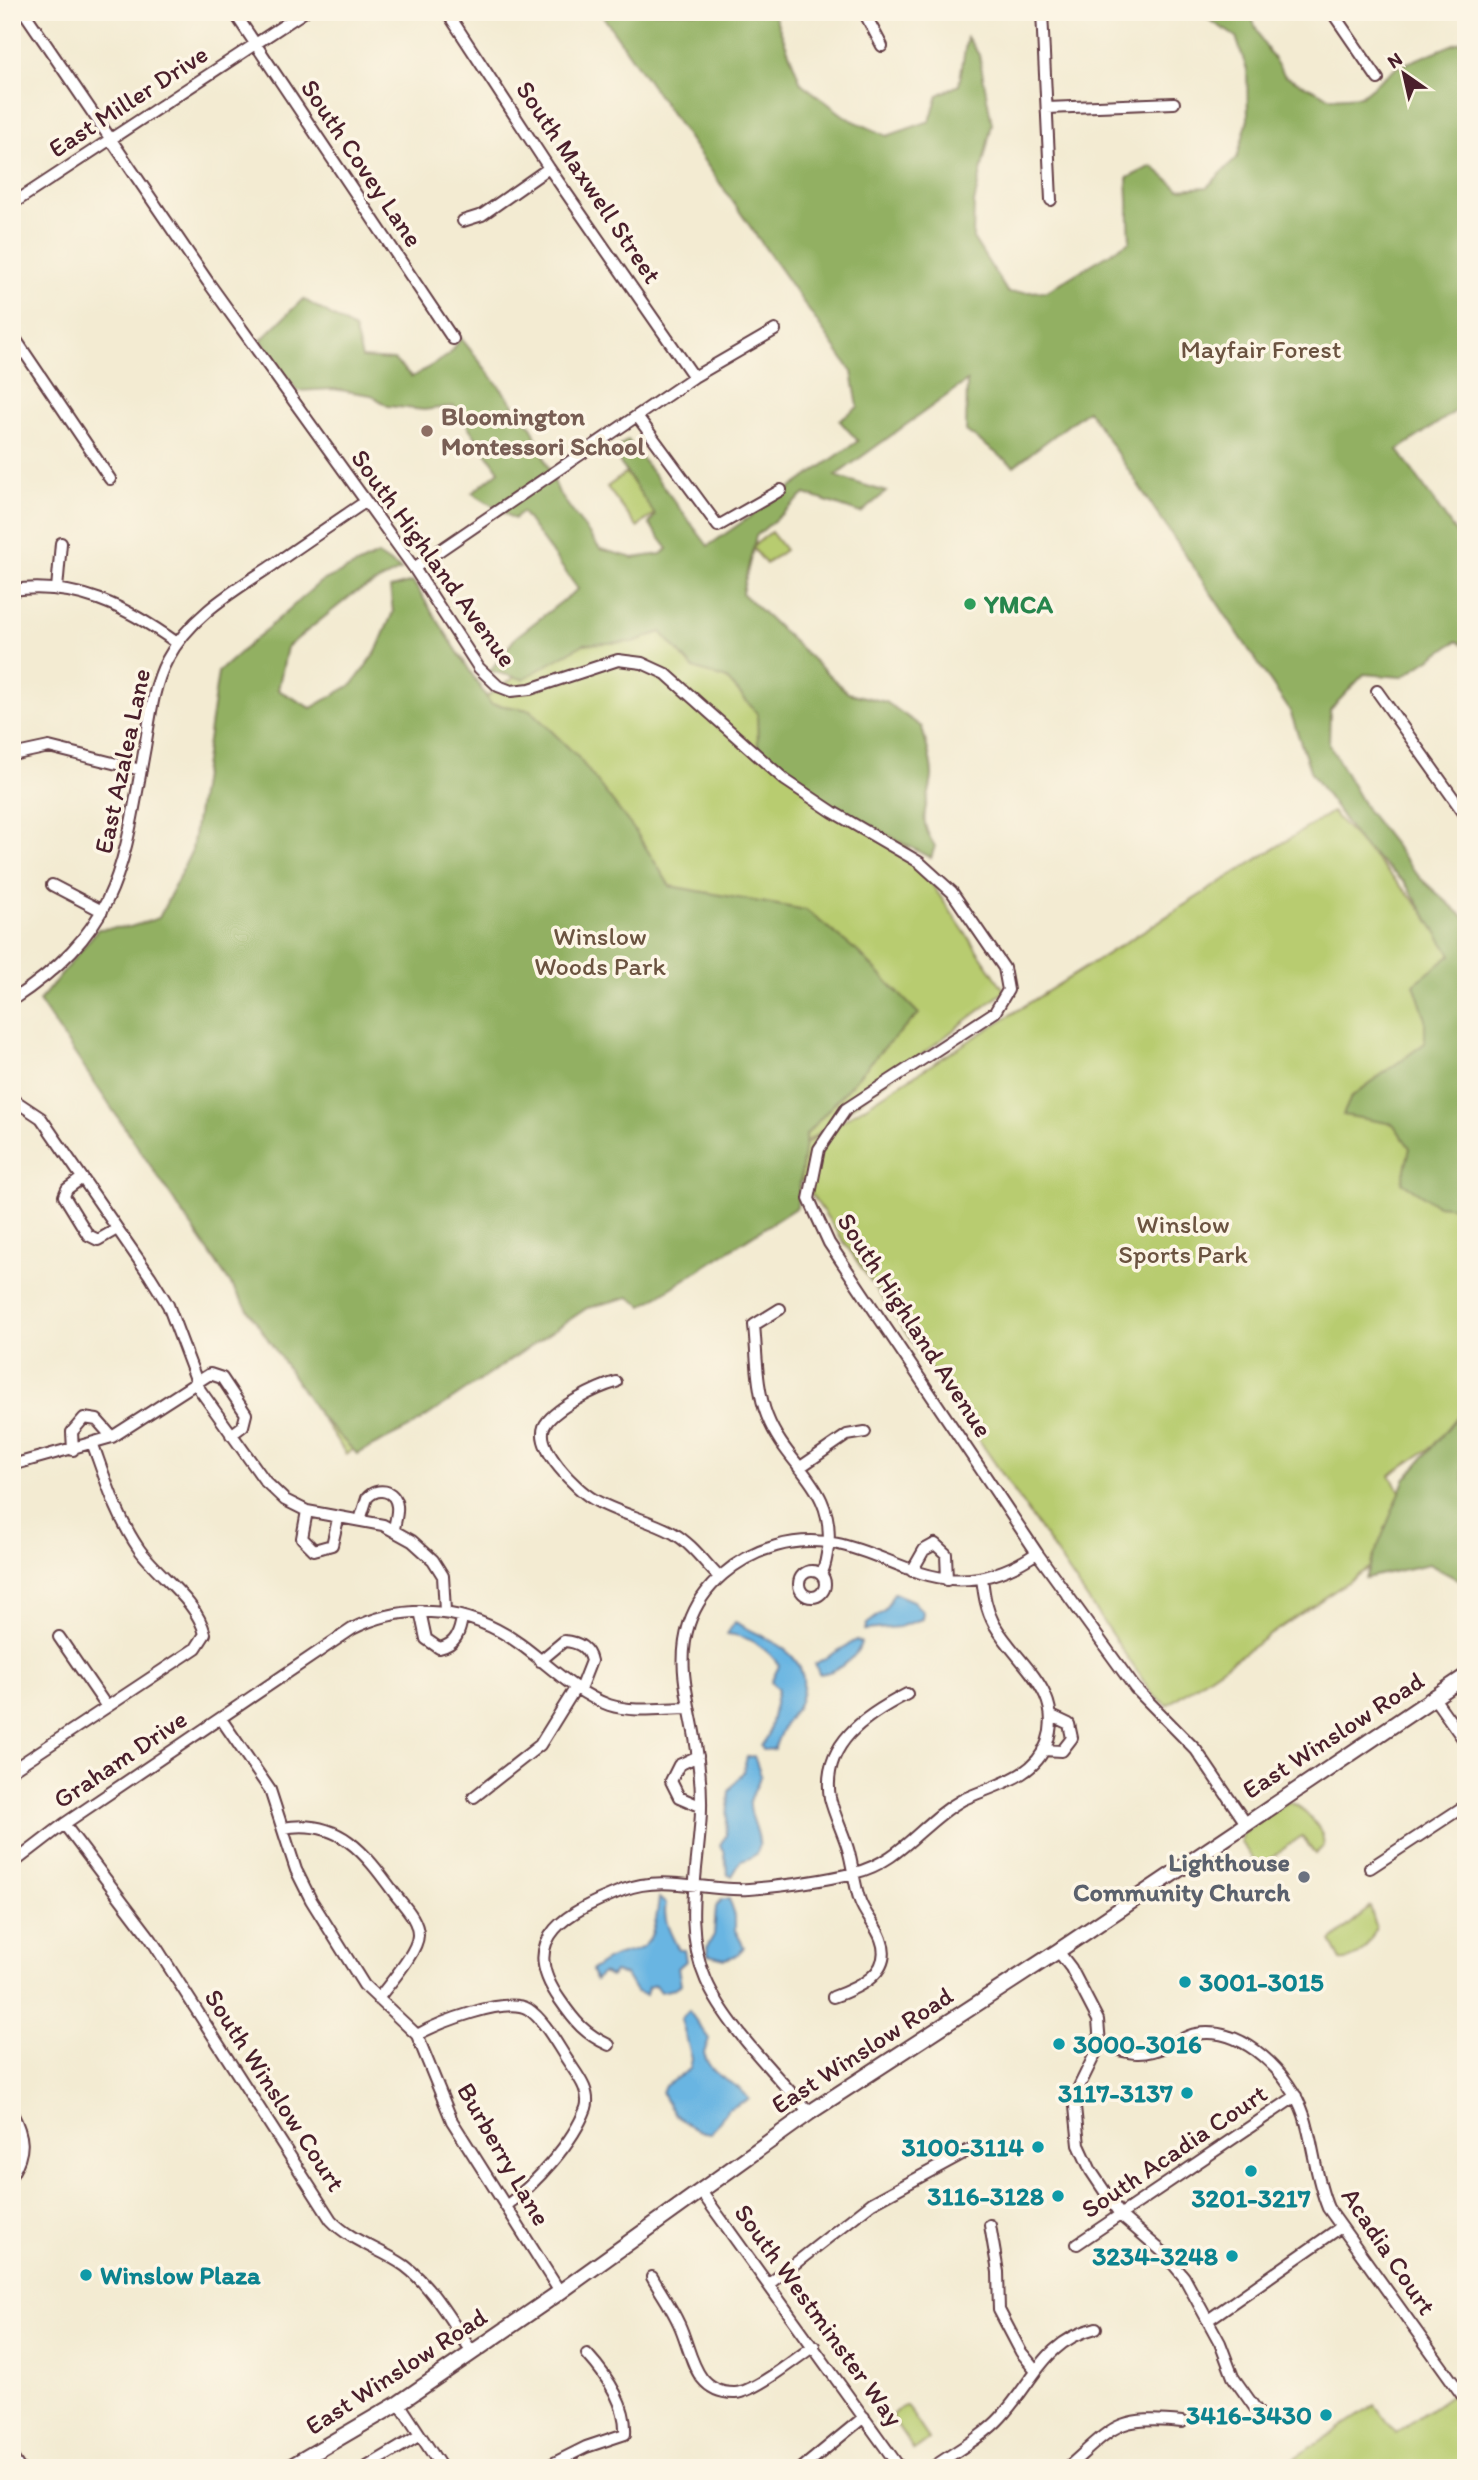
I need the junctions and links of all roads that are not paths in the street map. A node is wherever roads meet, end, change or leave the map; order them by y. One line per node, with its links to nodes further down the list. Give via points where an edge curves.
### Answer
1 (24, 12): 13 (street, South Highland Avenue)
2 (234, 12): 8 (street, South Covey Lane)
3 (304, 12): 8 (street, East Miller Drive)
4 (447, 12): 14 (street, South Maxwell Street)
5 (864, 12): 9 (street)
6 (1042, 12): 12 (street)
7 (1332, 12): 10 (street)
8 (254, 45): 13 (street, East Miller Drive); 20 (street, South Covey Lane)
9 (882, 46)
10 (1378, 79)
11 (1174, 103): 12 (street)
12 (1047, 108): 15 (street)
13 (112, 139): 16 (street, East Miller Drive); 25 (street, South Highland Avenue)
14 (550, 168): 17 (street, via 482,215); 21 (street, South Maxwell Street)
15 (1051, 200)
16 (12, 204)
17 (463, 221)
18 (775, 331): 21 (street)
19 (12, 334): 23 (street)
20 (453, 339)
21 (694, 377): 22 (street)
22 (637, 416): 24 (street, via 718,526); 27 (street)
23 (110, 479)
24 (781, 490)
25 (365, 502): 27 (street, South Highland Avenue); 30 (street, East Azalea Lane, via 216,603)
26 (61, 543): 28 (street)
27 (414, 568): 56 (street, South Highland Avenue, via 479,668 498,686 511,691 530,689 618,660 642,663 666,674 785,780 919,862 952,892 1004,968 1008,990 995,1012 846,1109 819,1149 810,1199 829,1243)
28 (57, 589): 29 (street); 30 (street, via 112,602)
29 (12, 590)
30 (177, 643): 33 (street, East Azalea Lane, via 156,687)
31 (1377, 691): 34 (street)
32 (12, 755): 33 (street, via 49,747)
33 (141, 770): 36 (street, East Azalea Lane, via 125,859)
34 (1465, 812)
35 (52, 885): 36 (street)
36 (102, 911): 37 (street, East Azalea Lane, via 61,964)
37 (12, 1000)
38 (17, 1102): 39 (street, via 41,1118)
39 (82, 1178): 40 (street); 40 (street, via 66,1189 64,1196 88,1235 98,1240)
40 (117, 1230): 42 (street, via 168,1305)
41 (780, 1309): 50 (street, via 754,1325 760,1387 767,1416)
42 (196, 1382): 45 (street); 45 (street, via 210,1374 219,1375 244,1410 243,1426); 46 (street)
43 (616, 1382): 59 (street, via 594,1388 550,1419 541,1437 581,1491 673,1533)
44 (865, 1432): 50 (street, via 847,1435)
45 (232, 1435): 51 (street, via 274,1491)
46 (112, 1437): 47 (street); 48 (street, via 97,1420 84,1418 72,1432)
47 (93, 1444): 48 (street); 71 (street, via 127,1530 187,1602 205,1634 196,1648)
48 (73, 1450): 49 (street)
49 (12, 1465)
50 (799, 1468): 55 (street, via 828,1512)
51 (307, 1511): 52 (street); 52 (street, via 302,1538 314,1550 332,1545)
52 (338, 1519): 53 (street)
53 (360, 1520): 54 (street); 54 (street, via 366,1497 386,1491 397,1508)
54 (394, 1529): 63 (street, via 439,1569 445,1583)
55 (828, 1542): 57 (street, via 848,1545); 58 (street); 59 (street, via 791,1543 761,1551)
56 (1037, 1553): 60 (street, via 1002,1574); 82 (street, South Highland Avenue, via 1135,1688 1196,1750)
57 (912, 1571): 61 (street); 61 (street, via 924,1550 934,1544 946,1554)
58 (821, 1574)
59 (719, 1577): 72 (street, via 698,1605 685,1638 682,1675)
60 (982, 1578): 61 (street); 73 (street, via 991,1619 1045,1690)
61 (947, 1580)
62 (421, 1611): 63 (street, Graham Drive); 64 (street, via 426,1639 439,1648 457,1638); 74 (street, Graham Drive, via 384,1616 352,1629)
63 (444, 1611): 64 (street, Graham Drive)
64 (462, 1617): 66 (street, Graham Drive, via 518,1642)
65 (59, 1637): 71 (street)
66 (540, 1661): 68 (street, Graham Drive); 68 (street, via 558,1644 579,1644 591,1661)
67 (1466, 1676): 70 (main road, East Winslow Road)
68 (578, 1688): 72 (street, Graham Drive, via 624,1708); 79 (street, via 540,1745)
69 (907, 1694): 87 (street, via 853,1728 832,1761 831,1800)
70 (1434, 1698): 75 (street); 82 (main road, East Winslow Road)
71 (107, 1707): 78 (street)
72 (689, 1707): 77 (street)
73 (1052, 1716): 76 (street); 76 (street, via 1069,1724 1072,1738 1062,1751)
74 (221, 1718): 83 (street, Graham Drive); 84 (street, Burberry Lane, via 270,1790)
75 (1466, 1744)
76 (1044, 1750): 87 (street, via 1022,1774 951,1807 895,1856)
77 (698, 1756): 81 (street); 81 (street, via 679,1765 671,1781 679,1797)
78 (12, 1770)
79 (474, 1797)
80 (1466, 1805): 86 (street)
81 (700, 1806): 88 (street)
82 (1245, 1822): 89 (main road, East Winslow Road)
83 (64, 1824): 85 (street, Graham Drive); 112 (street, South Winslow Court, via 151,1938 331,2220 356,2242 414,2274)
84 (283, 1828): 91 (street, Burberry Lane, via 302,1884 364,1985); 91 (street, via 314,1825 343,1836 372,1861 414,1920 418,1935 414,1948)
85 (12, 1864)
86 (1370, 1868)
87 (854, 1873): 88 (street, via 749,1889); 90 (street, via 860,1900 881,1938 882,1961 870,1980)
88 (695, 1885): 94 (street, via 654,1883 621,1891 567,1916 547,1940 543,1965 552,1989 587,2035); 97 (street, via 693,1932 706,1980 732,2021)
89 (1058, 1951): 93 (street, via 1098,2020); 97 (main road, East Winslow Road)
90 (834, 1997)
91 (378, 1999): 92 (street, Burberry Lane)
92 (417, 2035): 101 (street, Burberry Lane, via 452,2121); 101 (street, via 443,2022 520,2006 540,2021 583,2084 586,2108 554,2162)
93 (1100, 2044): 95 (street, Acadia Court, via 1137,2055 1197,2034 1231,2038 1249,2044 1266,2058); 102 (street, via 1074,2097 1074,2122 1091,2171)
94 (609, 2045)
95 (1296, 2096): 102 (street, South Acadia Court); 104 (street, Acadia Court, via 1317,2184)
96 (12, 2113): 99 (street, via 24,2147)
97 (809, 2113): 100 (main road, East Winslow Road)
98 (971, 2149): 107 (street, via 872,2203)
99 (12, 2174)
100 (700, 2190): 107 (street, South Westminster Way); 108 (main road, East Winslow Road)
101 (506, 2206): 108 (street, Burberry Lane)
102 (1121, 2216): 105 (street, South Acadia Court); 109 (street, via 1164,2253)
103 (990, 2225): 114 (street, via 999,2311)
104 (1341, 2227): 109 (street); 115 (street, Acadia Court)
105 (1077, 2244)
106 (652, 2277): 111 (street, via 680,2325 693,2367 708,2386 736,2393 758,2384)
107 (769, 2284): 111 (street, South Westminster Way)
108 (560, 2292): 112 (main road, East Winslow Road)
109 (1208, 2319): 117 (street, via 1233,2377)
110 (1096, 2328): 114 (street, via 1074,2333)
111 (814, 2346): 118 (street, South Westminster Way)
112 (473, 2353): 116 (main road, East Winslow Road)
113 (587, 2354): 126 (street, via 603,2372 626,2419 625,2434)
114 (1035, 2369): 129 (street, via 999,2419)
115 (1462, 2395)
116 (399, 2403): 120 (street); 123 (main road, East Winslow Road)
117 (1260, 2415)
118 (864, 2417): 127 (street); 128 (street, South Westminster Way)
119 (1182, 2422): 130 (street, via 1129,2420 1114,2427)
120 (420, 2435): 124 (street); 125 (street)
121 (12, 2459): 122 (street)
122 (18, 2468)
123 (288, 2468)
124 (365, 2468)
125 (442, 2468)
126 (544, 2468)
127 (802, 2468)
128 (900, 2468)
129 (932, 2468)
130 (1067, 2468)

